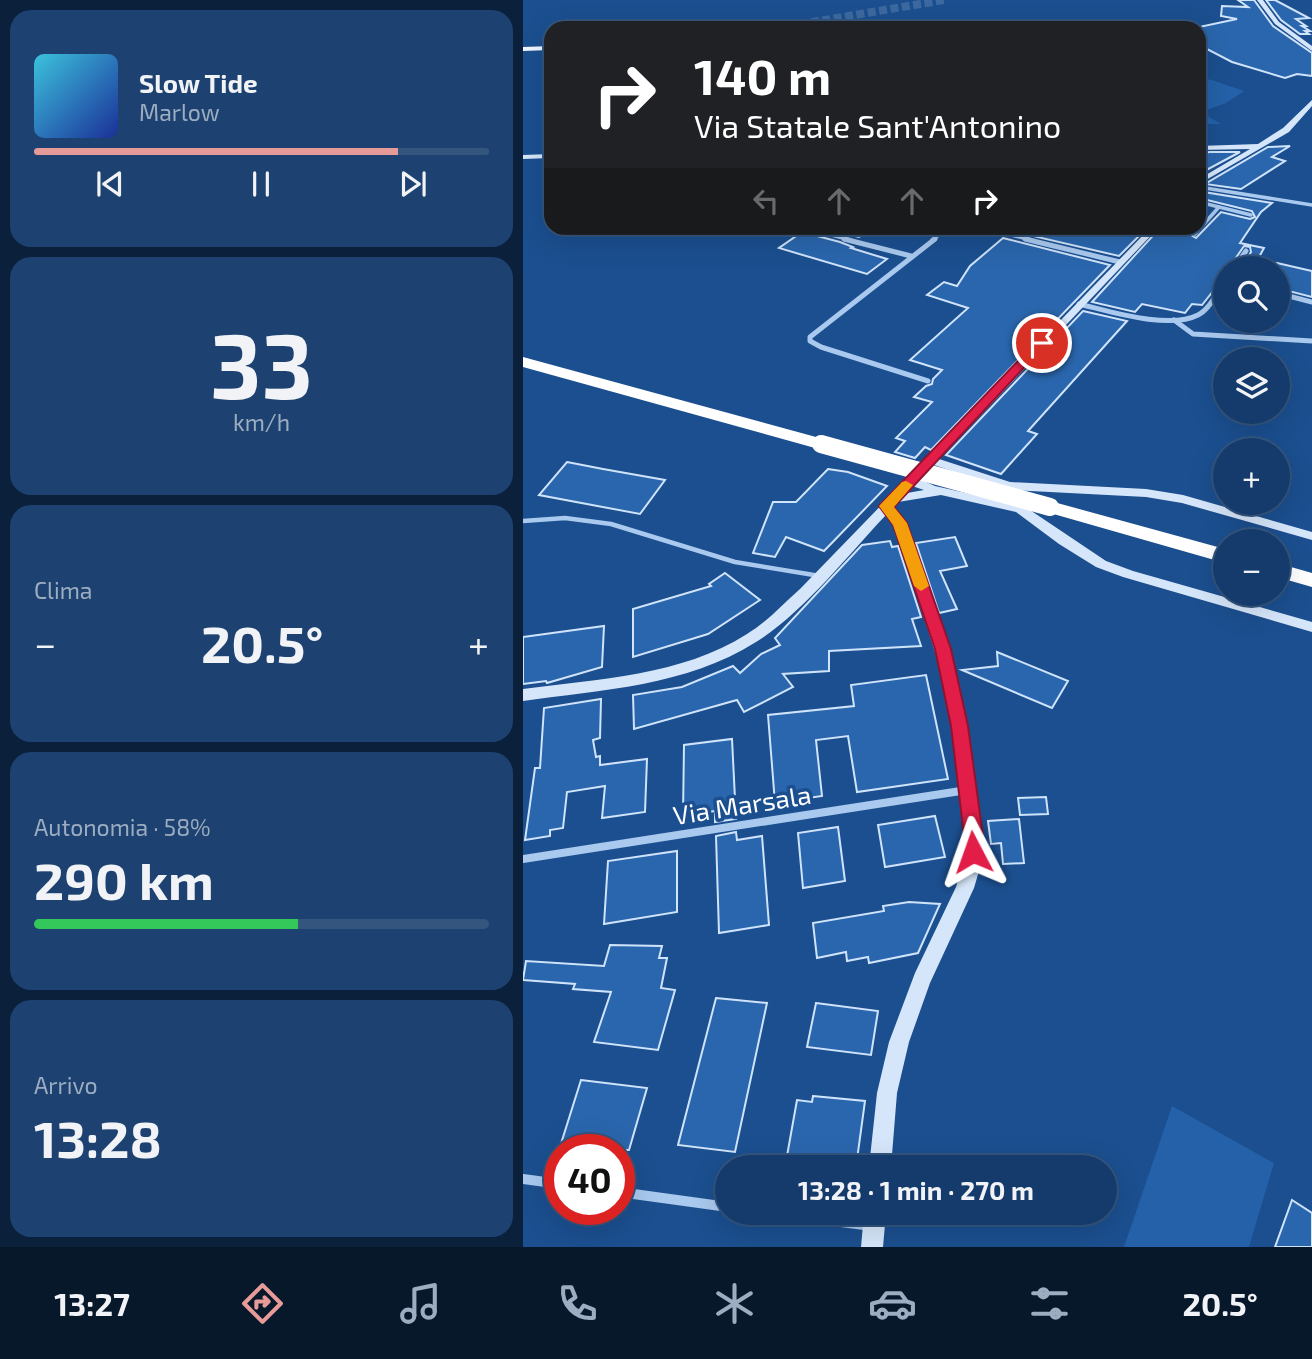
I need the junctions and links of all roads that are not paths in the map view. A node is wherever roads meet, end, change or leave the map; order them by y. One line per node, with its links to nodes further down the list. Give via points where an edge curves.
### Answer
1 (1260, 0): 4 (street, via 1269,16)
2 (544, 48): 3 (main road)
3 (523, 49)
4 (1312, 49)
5 (1312, 102): 6 (street, via 1292,124)
6 (1261, 145): 7 (street); 10 (street)
7 (1206, 148)
8 (544, 156): 9 (street)
9 (523, 157)
10 (1206, 182)
11 (1206, 186): 13 (street)
12 (1206, 204): 14 (street)
13 (1312, 205)
14 (1219, 207): 15 (street); 16 (street)
15 (1251, 215)
16 (1206, 222)
17 (831, 235): 22 (street)
18 (939, 235): 22 (street)
19 (1010, 235): 24 (street)
20 (1147, 235): 24 (street)
21 (1246, 251): 23 (street)
22 (911, 256): 32 (street, via 818,327 810,341)
23 (1242, 256)
24 (1120, 262): 28 (street)
25 (1290, 296): 27 (street)
26 (1213, 297): 29 (street, via 1200,314)
27 (1312, 302)
28 (1079, 304): 29 (street); 33 (street)
29 (1173, 320): 30 (street, via 1193,334)
30 (1312, 341)
31 (523, 362): 41 (highway, bridge)
32 (928, 381)
33 (930, 460): 34 (street); 35 (street, via 1009,486)
34 (915, 476): 36 (street, via 920,484); 37 (street)
35 (1043, 488): 38 (street); 40 (street, via 1183,499)
36 (941, 491): 37 (street); 38 (street, via 1010,505)
37 (890, 503): 43 (street); 47 (street, via 943,649)
38 (1027, 514): 45 (street, via 1101,564)
39 (523, 521): 43 (lane, via 565,518 611,524 735,562)
40 (1312, 536)
41 (1213, 553)
42 (1290, 574): 44 (highway)
43 (820, 576): 46 (street, via 751,639 699,664)
44 (1312, 580)
45 (1312, 627)
46 (523, 695)
47 (967, 790): 48 (street, Via Marsala); 49 (street, via 974,836 970,871 899,1042 887,1093)
48 (523, 859)
49 (881, 1155)
50 (523, 1179): 51 (street)
51 (544, 1182)
52 (635, 1194): 53 (street)
53 (715, 1205)
54 (848, 1225): 55 (street)
55 (874, 1229)

